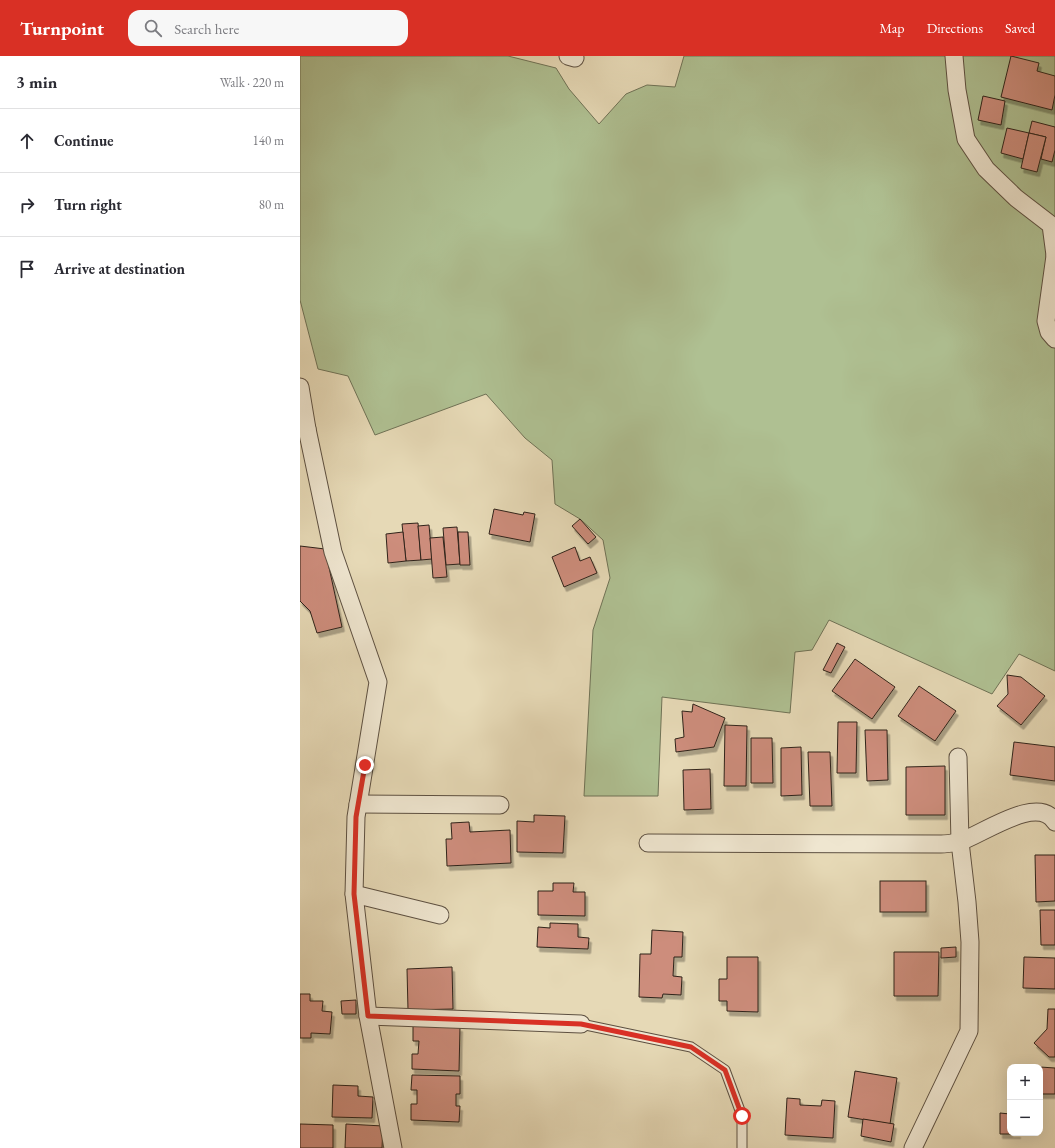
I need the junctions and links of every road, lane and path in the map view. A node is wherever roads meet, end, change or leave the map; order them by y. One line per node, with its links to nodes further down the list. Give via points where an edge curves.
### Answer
1 (954, 56): 2 (street, via 966,139 986,169 1016,198)
2 (1053, 218): 3 (street)
3 (1055, 256): 4 (street, via 1046,321 1049,332)
4 (1055, 339)
5 (300, 387): 6 (street)
6 (303, 428): 8 (street, via 333,552 378,682)
7 (958, 758): 11 (street)
8 (358, 804): 9 (street); 13 (street)
9 (500, 805)
10 (1055, 822): 11 (street, via 1049,815 1041,813 1004,819)
11 (960, 842): 12 (street); 19 (street, via 970,942 969,1032)
12 (648, 843)
13 (354, 894): 14 (street); 15 (street)
14 (440, 915)
15 (368, 1016): 16 (street); 17 (street)
16 (581, 1024): 18 (lane, via 691,1047 725,1070 742,1116)
17 (393, 1148)
18 (742, 1148)
19 (913, 1148)

